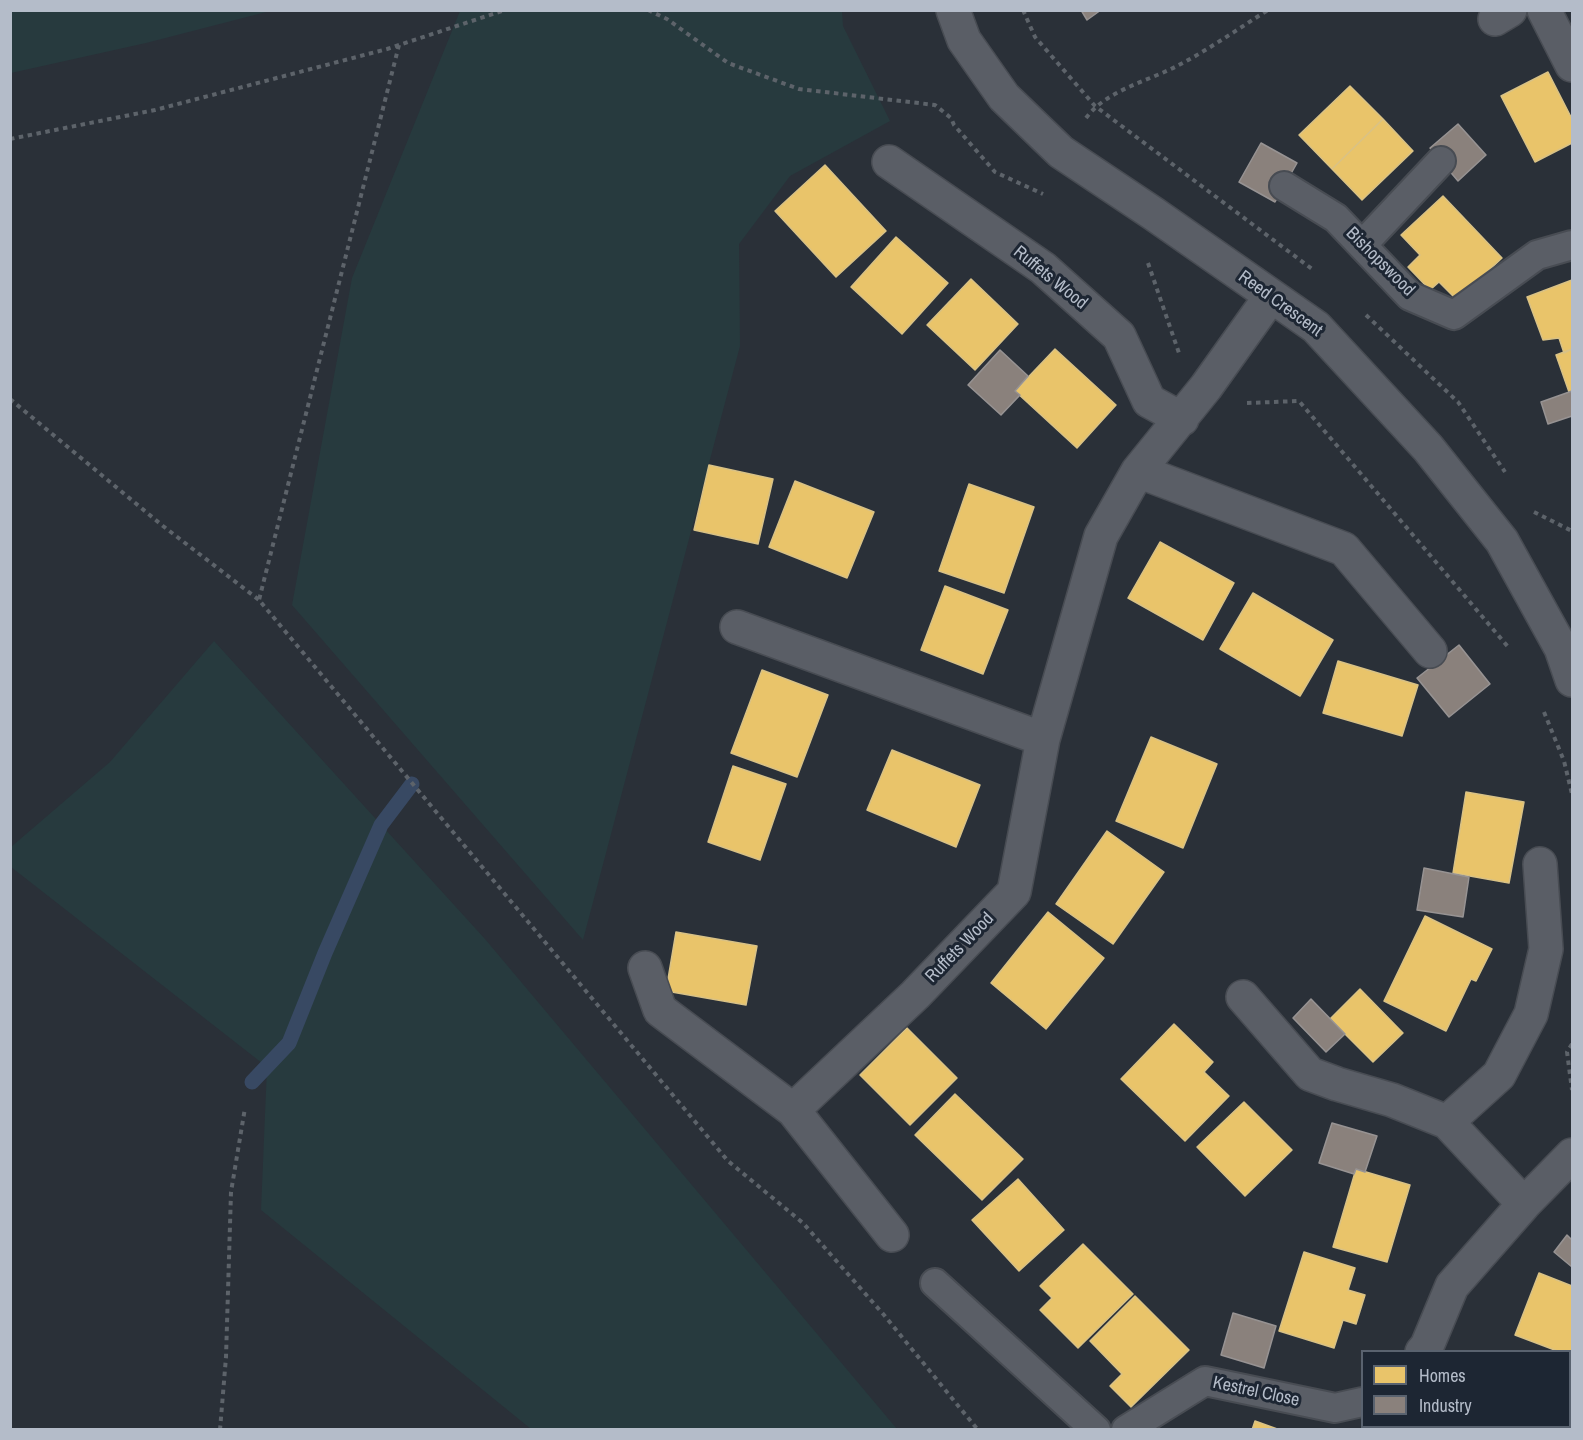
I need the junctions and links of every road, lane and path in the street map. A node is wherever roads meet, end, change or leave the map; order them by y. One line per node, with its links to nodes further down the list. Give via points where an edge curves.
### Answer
1 (505, 10): 7 (path)
2 (648, 10): 15 (path, via 668,19 728,63 799,89 935,105 951,118 995,172)
3 (953, 10): 19 (street, Reed Crescent, via 963,40 1004,97 1061,152)
4 (1023, 10): 9 (path, via 1035,37)
5 (1268, 10): 9 (path, via 1177,66)
6 (1544, 10): 8 (street)
7 (399, 45): 11 (path, via 155,110); 25 (path)
8 (1572, 65)
9 (1095, 106): 10 (path)
10 (1087, 116)
11 (10, 140)
12 (1441, 161): 16 (lane)
13 (889, 162): 23 (street, Ruffets Wood, via 1043,268 1119,336 1149,401)
14 (1284, 186): 16 (lane, Bishopswood, via 1336,218)
15 (1044, 195)
16 (1362, 245): 17 (lane, Bishopswood, via 1410,296 1454,315 1537,255)
17 (1572, 246)
18 (1146, 256): 20 (path)
19 (1271, 296): 23 (street, Ruffets Wood); 27 (street, Reed Crescent, via 1316,327 1428,448 1502,541)
20 (1179, 354)
21 (10, 399): 25 (path)
22 (1237, 404): 29 (path, via 1299,400)
23 (1182, 419): 24 (street, Ruffets Wood)
24 (1138, 471): 28 (street, via 1344,549); 32 (street, Ruffets Wood, via 1101,536)
25 (259, 600): 49 (path, via 728,1161 802,1223)
26 (737, 627): 32 (street)
27 (1567, 645): 30 (street, Reed Crescent)
28 (1430, 651)
29 (1514, 655)
30 (1572, 680)
31 (1540, 702): 33 (path, via 1564,761)
32 (1043, 739): 40 (street, Ruffets Wood, via 1014,892 915,995)
33 (1572, 794)
34 (1540, 864): 41 (street, via 1546,949 1531,1014 1499,1075)
35 (645, 969): 40 (street, via 660,1010)
36 (1243, 996): 41 (street, via 1310,1074)
37 (1572, 1044): 38 (path, via 1567,1052)
38 (1572, 1090)
39 (245, 1108): 48 (path, via 231,1192)
40 (793, 1110): 44 (street)
41 (1447, 1122): 43 (street)
42 (1572, 1155): 43 (street)
43 (1524, 1203): 46 (street, via 1452,1286)
44 (892, 1235)
45 (935, 1283): 50 (lane)
46 (1430, 1350)
47 (1361, 1402): 51 (lane, Kestrel Close, via 1335,1408 1205,1381)
48 (220, 1430)
49 (978, 1430)
50 (1096, 1430)
51 (1126, 1430)

